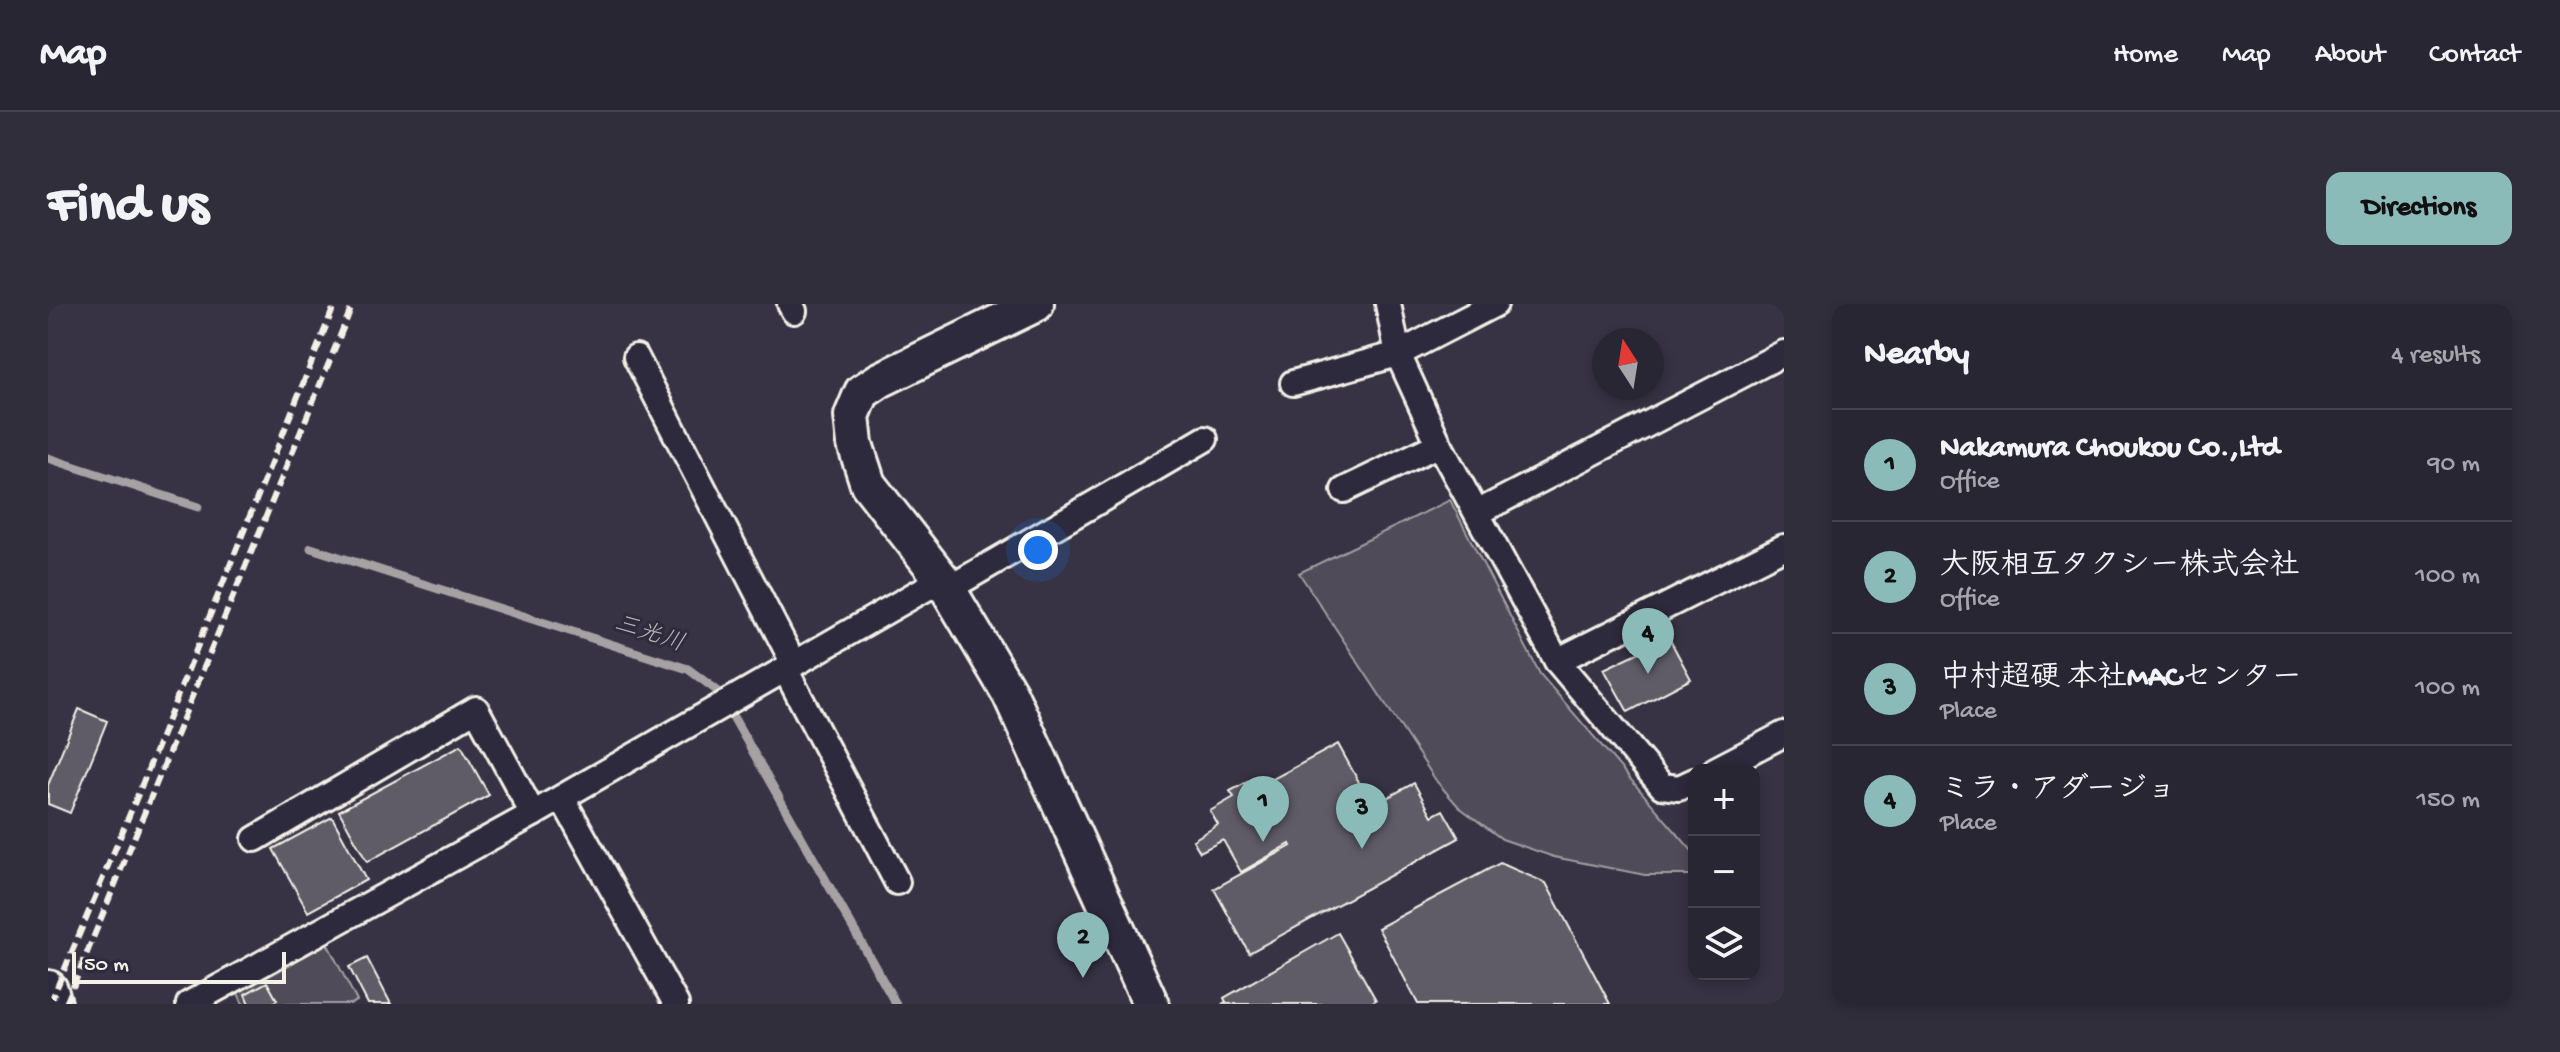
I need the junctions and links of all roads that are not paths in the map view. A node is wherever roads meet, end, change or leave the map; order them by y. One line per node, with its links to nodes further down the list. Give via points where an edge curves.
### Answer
1 (1036, 304): 13 (street, via 880,380 862,392 852,416 868,484)
2 (1388, 304): 5 (street)
3 (1495, 304): 5 (street)
4 (1784, 353): 11 (street)
5 (1398, 354): 7 (street); 9 (street)
6 (636, 357): 15 (street)
7 (1293, 383)
8 (1205, 439): 13 (street)
9 (1439, 444): 10 (street); 11 (street)
10 (1344, 490)
11 (1477, 513): 14 (street)
12 (1784, 547): 14 (street)
13 (945, 584): 15 (street); 27 (street, via 1010,694)
14 (1557, 661): 18 (street, via 1662,786)
15 (790, 667): 19 (street); 22 (street)
16 (1781, 744): 17 (street)
17 (1730, 764)
18 (1688, 784)
19 (562, 798): 20 (street); 26 (street)
20 (533, 814): 21 (street, via 476,709); 25 (street)
21 (255, 839)
22 (897, 882)
23 (48, 990): 24 (main road)
24 (52, 1004)
25 (189, 1004)
26 (676, 1004)
27 (1151, 1004)

